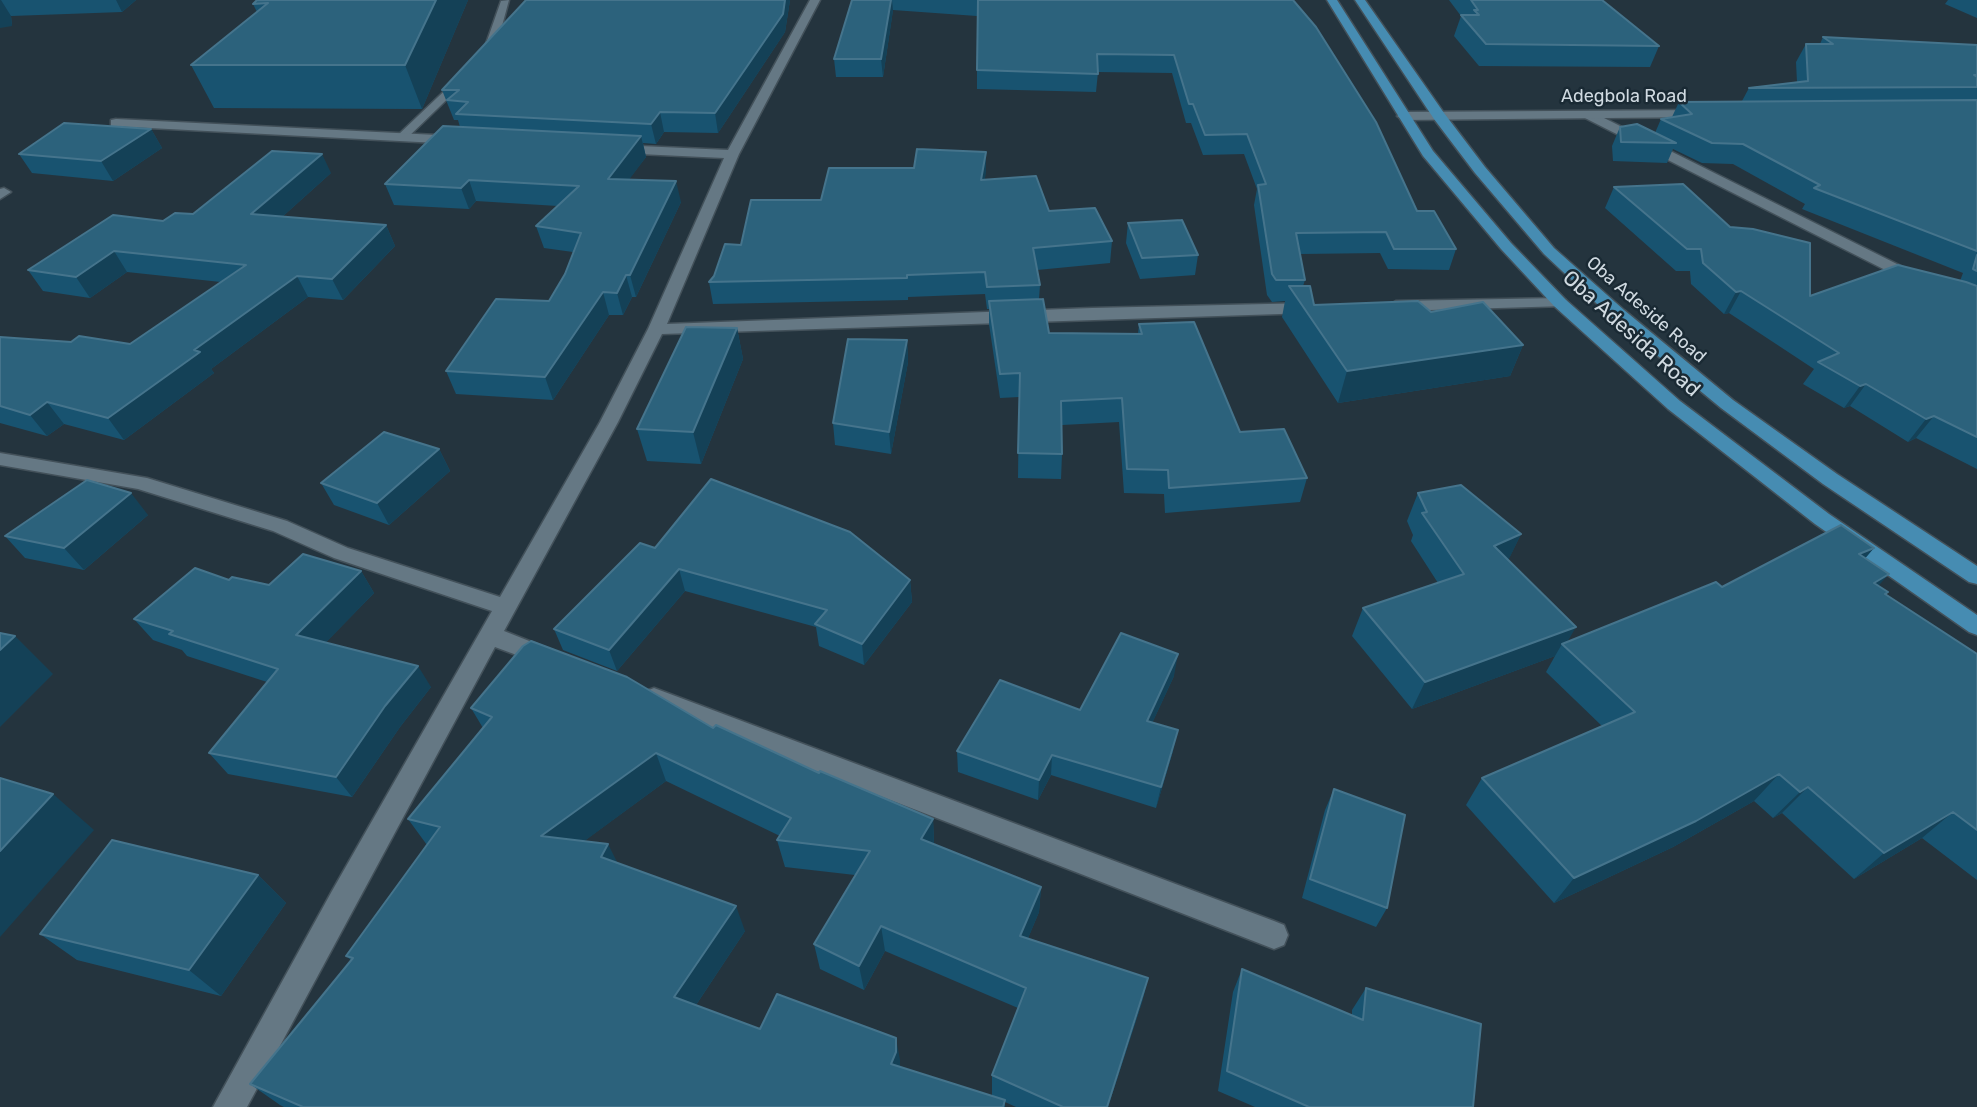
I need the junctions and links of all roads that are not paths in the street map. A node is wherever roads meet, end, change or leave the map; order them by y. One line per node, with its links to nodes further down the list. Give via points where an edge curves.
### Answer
1 (815, 0): 15 (street)
2 (1332, 0): 9 (main road, Oba Adesida Road)
3 (1360, 0): 10 (main road, Oba Adeside Road)
4 (505, 1): 5 (lane)
5 (481, 60)
6 (473, 69): 12 (lane)
7 (1590, 114): 8 (street, Adegbola Road); 10 (street, Adegbola Road); 16 (street)
8 (1715, 114)
9 (1403, 116): 10 (street, Adegbola Road); 17 (main road, Oba Adesida Road, via 1462,196)
10 (1439, 116): 22 (main road, Oba Adeside Road, via 1549,251 1618,314 1738,412)
11 (116, 123): 12 (street)
12 (402, 137): 13 (street)
13 (466, 141)
14 (598, 148): 15 (street)
15 (732, 154): 20 (street)
16 (1927, 285)
17 (1560, 303): 18 (street); 24 (main road, Oba Adesida Road, via 1674,405 1822,519)
18 (1381, 307)
19 (1326, 308): 20 (street)
20 (656, 329): 23 (street)
21 (0, 459): 23 (street, via 140,483 279,526 341,554)
22 (1977, 576)
23 (507, 608): 25 (street)
24 (1977, 626)
25 (492, 636): 26 (street); 29 (street)
26 (567, 665)
27 (629, 689): 28 (street)
28 (1274, 935)
29 (229, 1107)

